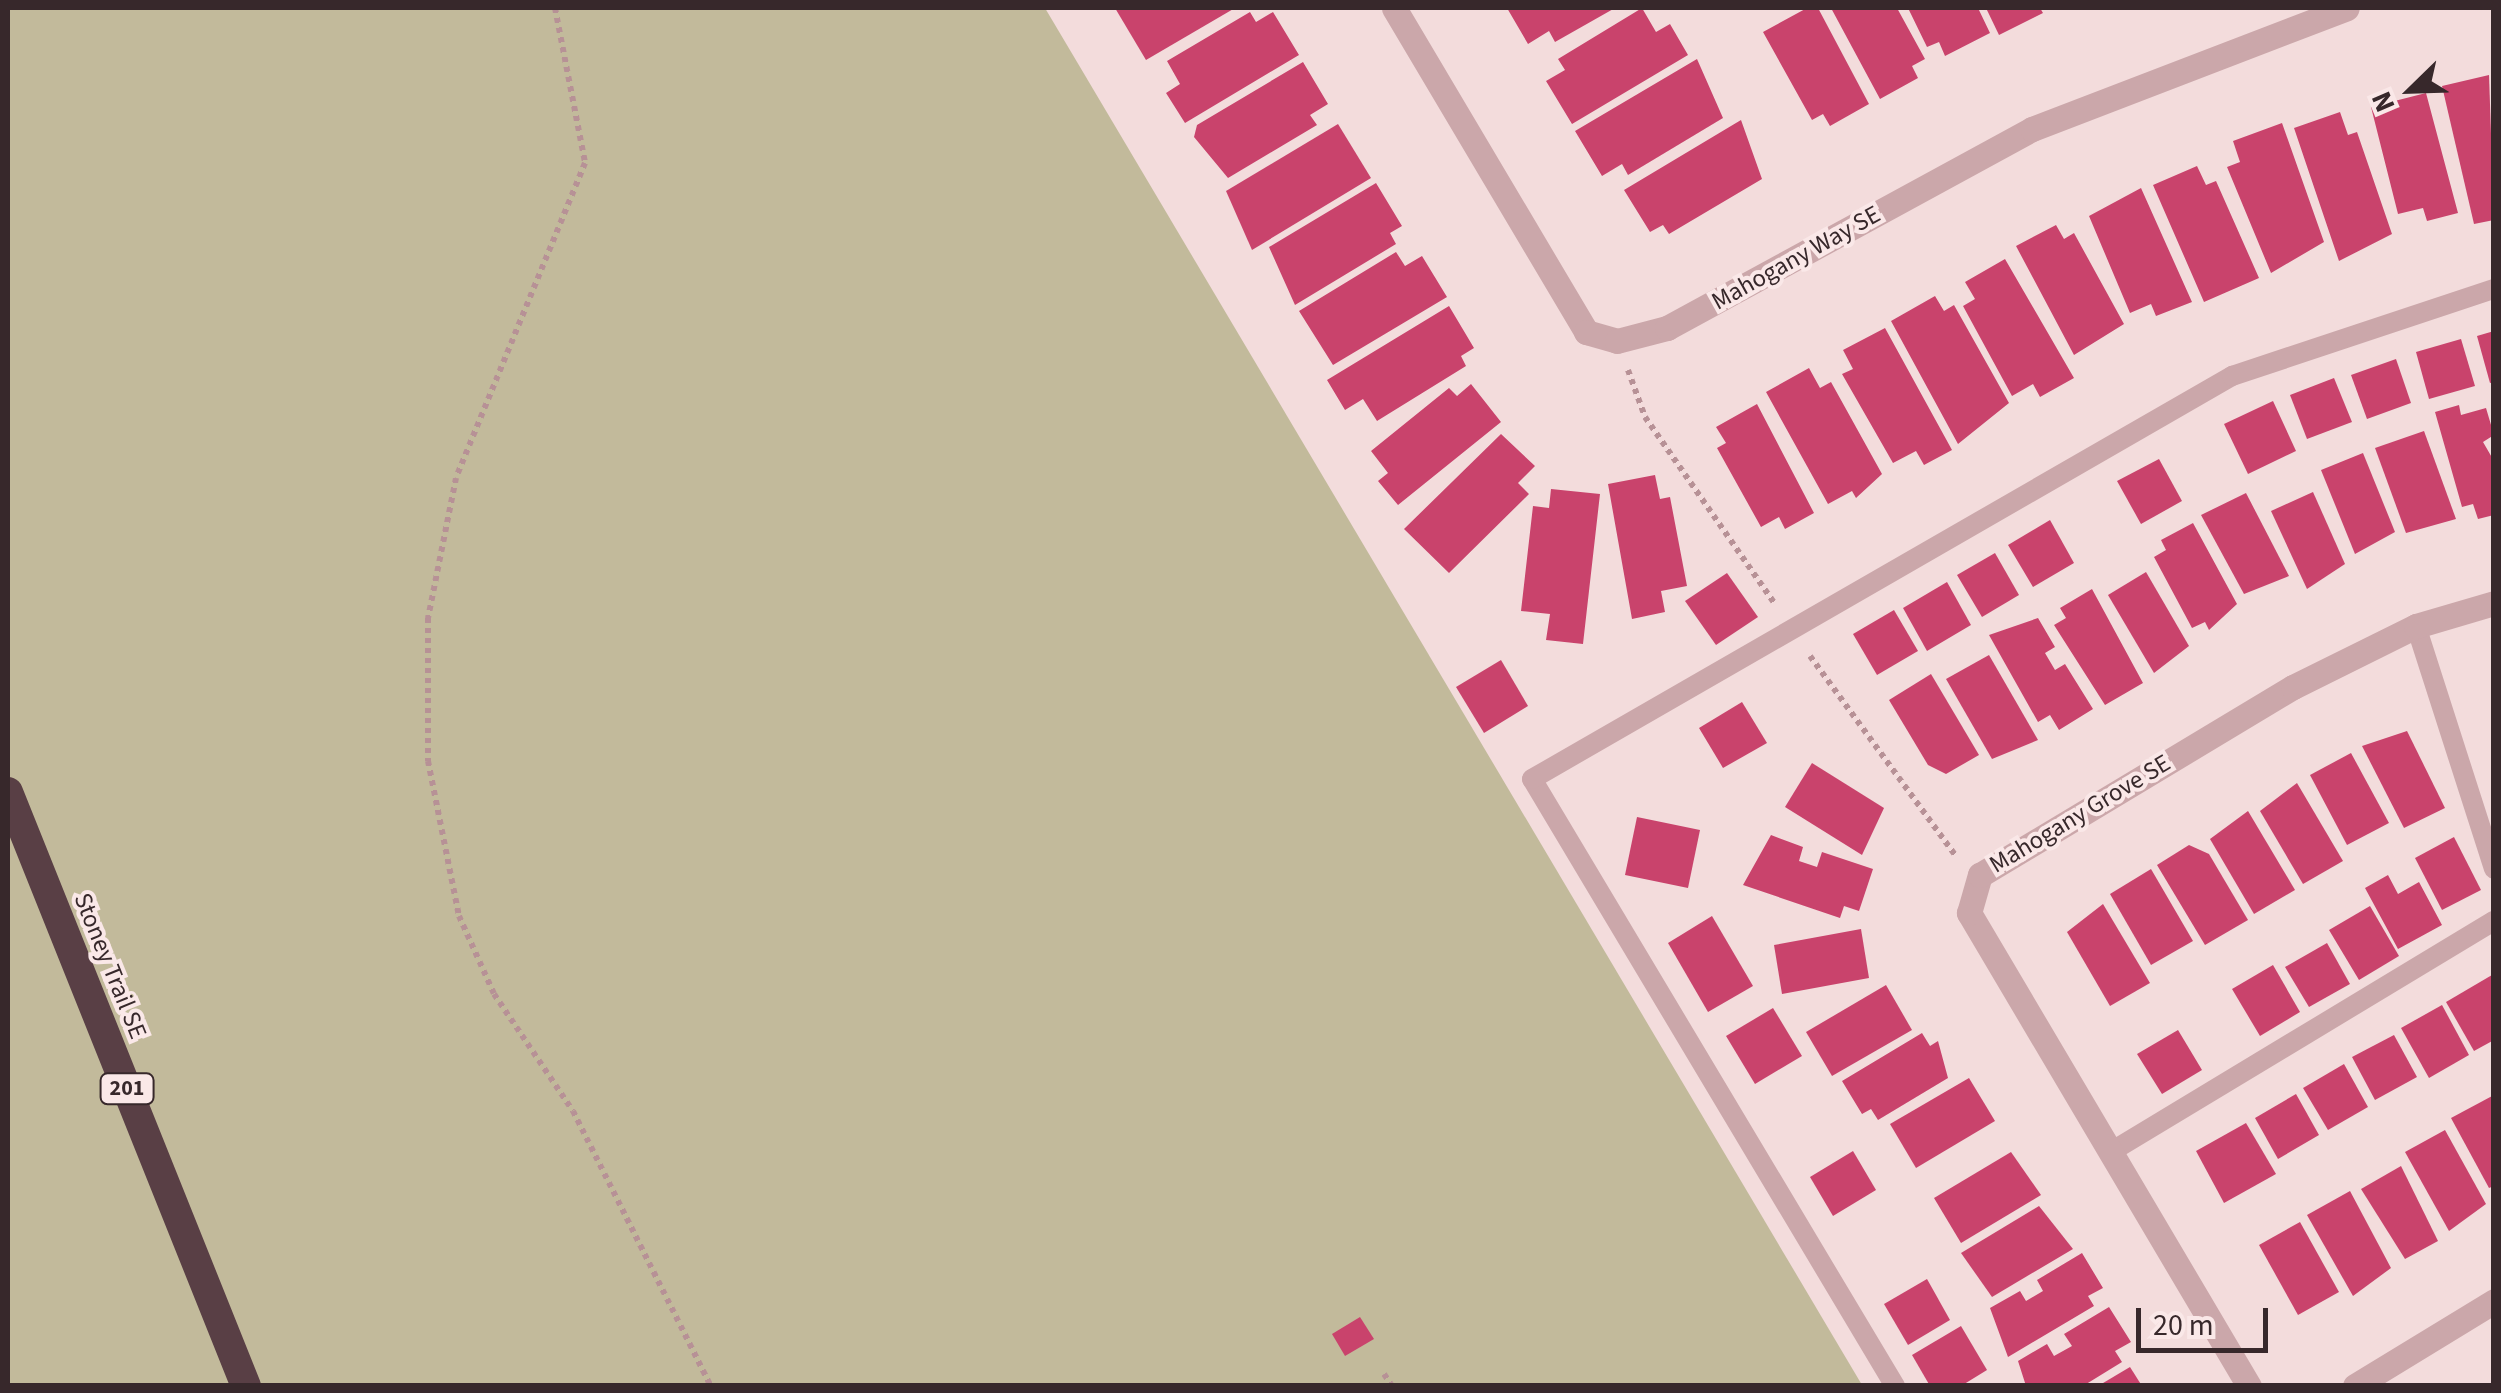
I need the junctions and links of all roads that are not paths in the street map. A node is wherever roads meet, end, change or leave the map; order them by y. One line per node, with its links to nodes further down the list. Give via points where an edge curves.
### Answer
1 (1394, 8): 2 (street, Mahogany Way SE, via 1586,332 1617,341 1667,328 2032,130)
2 (2348, 8)
3 (2494, 289): 12 (lane, via 2232,376 1532,779)
4 (2494, 603): 5 (street, Mahogany Grove SE)
5 (2416, 626): 7 (lane); 9 (street, Mahogany Grove SE, via 2293,687 1980,875 1969,913)
6 (8, 792): 11 (highway, Stoney Trail SE / 201)
7 (2494, 870)
8 (2494, 921): 9 (lane)
9 (2114, 1150): 13 (street, Mahogany Grove SE)
10 (2494, 1301): 14 (street)
11 (246, 1386)
12 (1894, 1386)
13 (2249, 1386)
14 (2355, 1386)

